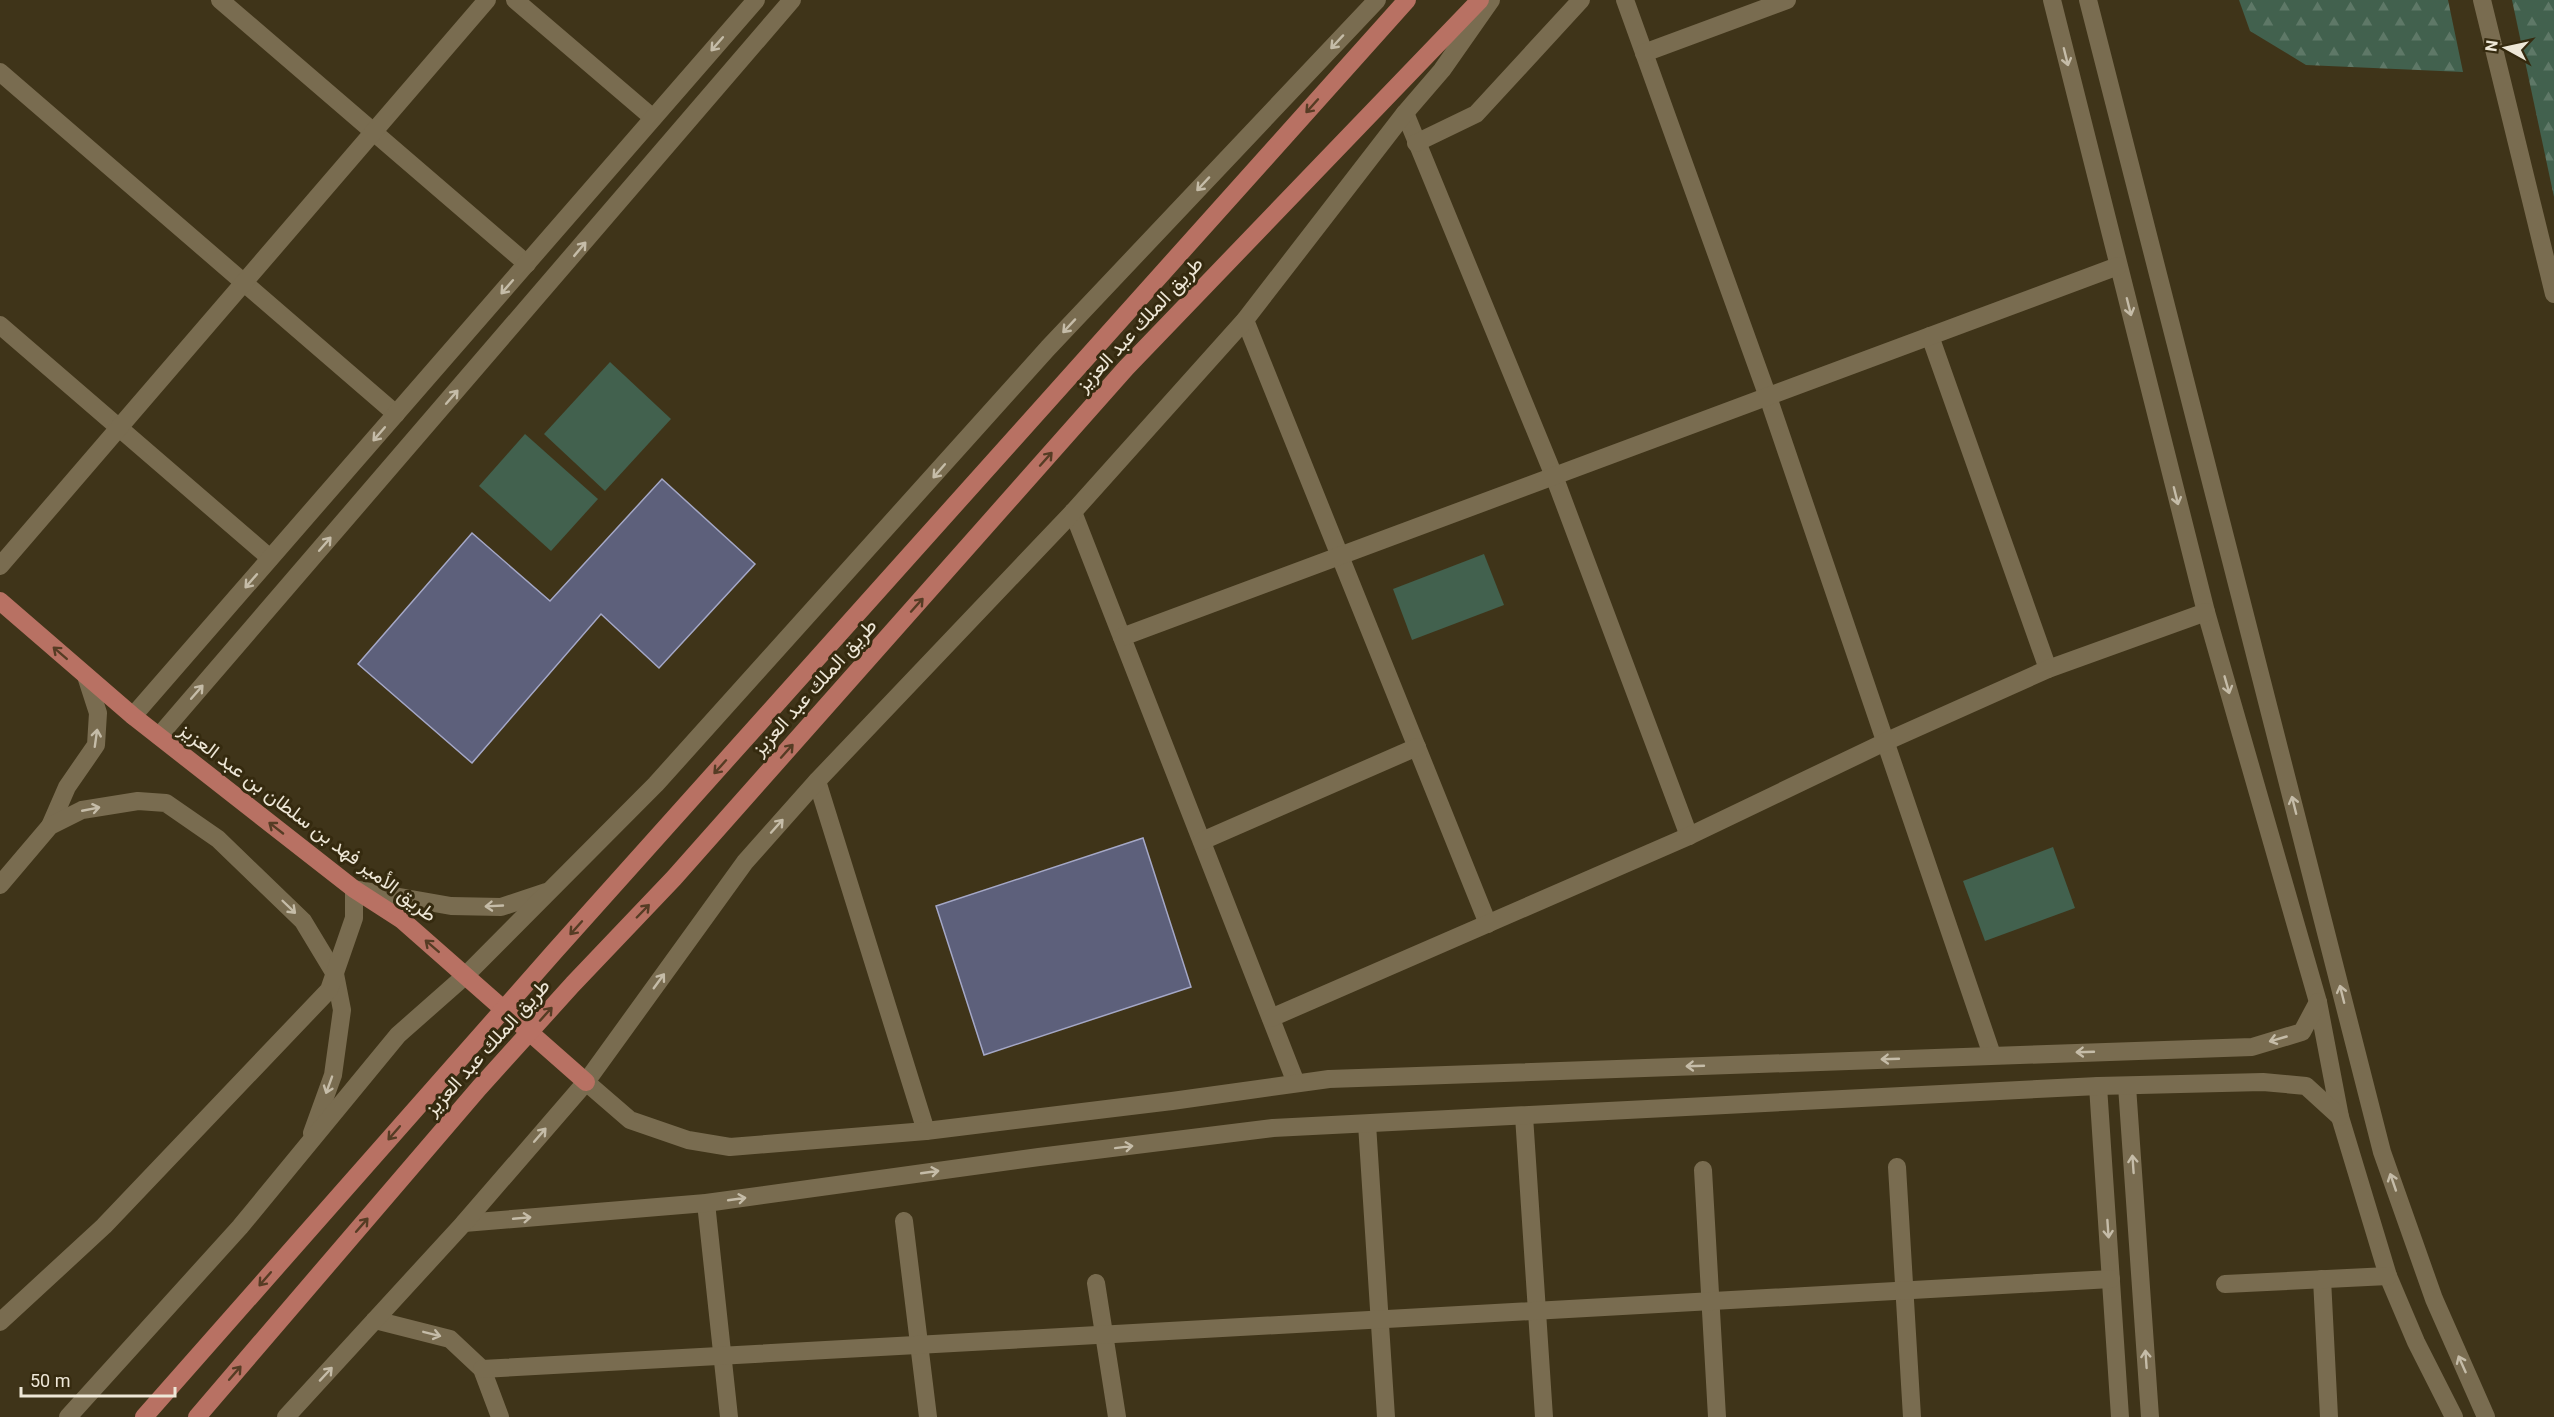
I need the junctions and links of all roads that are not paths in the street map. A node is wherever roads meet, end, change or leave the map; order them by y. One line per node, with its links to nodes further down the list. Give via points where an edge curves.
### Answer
1 (220, 0): 20 (street)
2 (487, 0): 20 (street)
3 (515, 0): 19 (street)
4 (756, 0): 19 (street, one-way to 19)
5 (792, 0): 43 (street, one-way to 5)
6 (1377, 0): 52 (street, one-way to 52, via 1048,348 656,784)
7 (1407, 0): 89 (main road, one-way to 89, via 555,951)
8 (1480, 0): 90 (main road, طريق الملك عبد العزيز, one-way to 8, via 479,1089 674,878 1126,368)
9 (1491, 0): 18 (street, via 1442,70)
10 (1581, 0): 21 (street, via 1476,114)
11 (1625, 0): 16 (street)
12 (1787, 0): 16 (street)
13 (2052, 0): 23 (street, one-way to 23)
14 (2088, 0): 104 (street, one-way to 14, via 2434,1299 2382,1152)
15 (2482, 0): 25 (street)
16 (1644, 53): 29 (street)
17 (0, 72): 24 (street)
18 (1405, 113): 21 (street); 26 (street)
19 (653, 118): 22 (street)
20 (373, 132): 22 (street); 24 (street)
21 (1416, 143): 32 (street)
22 (527, 264): 30 (street, one-way to 30)
23 (2118, 266): 28 (street); 38 (street, one-way to 38)
24 (244, 283): 30 (street); 31 (street)
25 (2554, 294)
26 (1245, 320): 33 (street); 34 (street)
27 (0, 325): 31 (street)
28 (1930, 336): 29 (street); 40 (street)
29 (1768, 397): 32 (street); 44 (street)
30 (396, 414): 35 (street, one-way to 35)
31 (119, 427): 35 (street); 36 (street)
32 (1554, 476): 34 (street); 48 (street)
33 (1073, 512): 39 (street); 46 (street)
34 (1340, 556): 39 (street); 45 (street)
35 (270, 558): 42 (street, one-way to 42)
36 (0, 566)
37 (0, 601): 41 (main road, طريق الأمير فهد بن سلطان بن عبد العزيز, one-way to 37)
38 (2206, 612): 40 (street); 56 (street, one-way to 56)
39 (1122, 637): 49 (street)
40 (2048, 669): 44 (street)
41 (86, 676): 42 (main road, طريق الأمير فهد بن سلطان بن عبد العزيز); 47 (street, one-way to 41, via 67,787 96,745 98,713)
42 (133, 716): 43 (main road, طريق الأمير فهد بن سلطان بن عبد العزيز)
43 (159, 736): 51 (main road, طريق الأمير فهد بن سلطان بن عبد العزيز, one-way to 43)
44 (1885, 742): 48 (street); 58 (street)
45 (1416, 747): 49 (street); 53 (street)
46 (817, 781): 59 (street, one-way to 46, via 745,862); 66 (street)
47 (50, 826): 50 (street); 54 (street, one-way to 54, via 82,810 138,801 166,803 218,839 303,921)
48 (1689, 836): 53 (street)
49 (1202, 841): 57 (street)
50 (0, 885)
51 (354, 889): 52 (street, one-way to 51, via 501,907 451,906); 54 (street, via 354,918); 55 (main road, طريق الأمير فهد بن سلطان بن عبد العزيز, one-way to 51, via 402,920)
52 (550, 890): 55 (street)
53 (1488, 924): 57 (street)
54 (335, 974): 67 (street, one-way to 67, via 342,1010 333,1075); 83 (street, via 329,990 104,1226)
55 (466, 975): 59 (main road, طريق الأمير فهد بن سلطان بن عبد العزيز); 67 (street, via 398,1035)
56 (2318, 1002): 58 (street, one-way to 58, via 2302,1032 2252,1047); 64 (street)
57 (1271, 1018): 60 (street)
58 (1992, 1055): 60 (street, one-way to 60)
59 (586, 1082): 66 (street, via 630,1120 688,1140 730,1147); 72 (street, one-way to 59)
60 (1296, 1083): 66 (street)
61 (2098, 1086): 62 (street); 63 (street); 74 (street, one-way to 74)
62 (2127, 1086): 64 (street, via 2263,1082 2306,1086); 101 (street, one-way to 62)
63 (1524, 1116): 65 (street); 80 (street)
64 (2340, 1117): 73 (street)
65 (1367, 1124): 70 (street, one-way to 65, via 1274,1128); 81 (street)
66 (926, 1131)
67 (308, 1145): 88 (street, via 240,1227)
68 (1897, 1167): 78 (street)
69 (1703, 1170): 79 (street)
70 (706, 1203): 72 (street, one-way to 70); 86 (street)
71 (904, 1221): 85 (street)
72 (464, 1223): 82 (street)
73 (2388, 1275): 75 (street); 103 (street)
74 (2111, 1279): 78 (street); 100 (street)
75 (2322, 1279): 77 (street); 102 (street)
76 (1096, 1283): 84 (street)
77 (2225, 1284)
78 (1904, 1290): 79 (street); 99 (street)
79 (1710, 1301): 80 (street); 98 (street)
80 (1537, 1311): 81 (street); 97 (street)
81 (1380, 1319): 84 (street); 96 (street)
82 (375, 1320): 87 (street, one-way to 87, via 450,1339); 91 (street, one-way to 82)
83 (0, 1322)
84 (1104, 1335): 85 (street); 95 (street)
85 (920, 1345): 86 (street); 94 (street)
86 (722, 1356): 87 (street); 93 (street)
87 (482, 1369): 92 (street)
88 (68, 1417)
89 (144, 1417)
90 (197, 1417)
91 (286, 1417)
92 (500, 1417)
93 (729, 1417)
94 (928, 1417)
95 (1117, 1417)
96 (1386, 1417)
97 (1544, 1417)
98 (1717, 1417)
99 (1911, 1417)
100 (2120, 1417)
101 (2150, 1417)
102 (2329, 1417)
103 (2454, 1417)
104 (2486, 1417)

